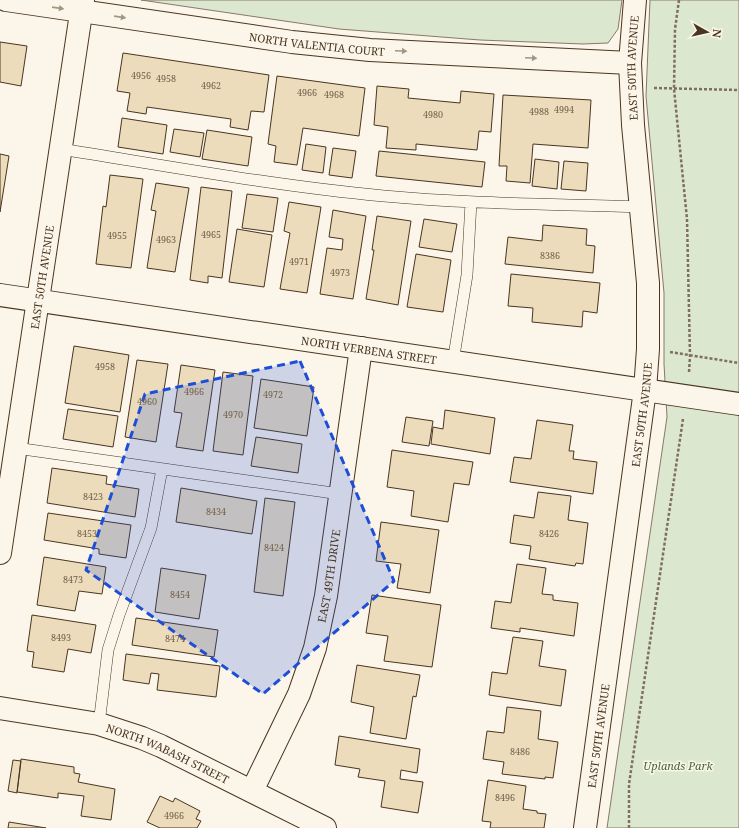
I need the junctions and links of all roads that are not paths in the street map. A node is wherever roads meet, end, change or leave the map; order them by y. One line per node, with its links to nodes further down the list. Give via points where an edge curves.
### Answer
1 (6, 0): 3 (street, NORTH VALENTIA COURT, one-way to 3)
2 (636, 0): 4 (street, EAST 50TH AVENUE)
3 (82, 6): 4 (street, NORTH VALENTIA COURT, one-way to 4, via 292,42 362,49); 5 (street, EAST 50TH AVENUE)
4 (630, 63): 7 (street, EAST 50TH AVENUE)
5 (61, 150): 6 (lane, via 318,189); 9 (street, EAST 50TH AVENUE)
6 (471, 202): 7 (lane); 11 (lane, via 467,275)
7 (640, 207): 12 (street, EAST 50TH AVENUE, via 648,283)
8 (0, 295): 9 (street, NORTH VERBENA STREET)
9 (38, 300): 10 (street, NORTH VERBENA STREET); 14 (street, EAST 50TH AVENUE)
10 (361, 348): 11 (street, NORTH VERBENA STREET); 16 (street, EAST 49TH DRIVE)
11 (453, 362): 12 (street, NORTH VERBENA STREET)
12 (645, 390): 13 (street, NORTH VERBENA STREET); 22 (street, EAST 50TH AVENUE)
13 (739, 404)
14 (16, 448): 15 (lane); 17 (street, EAST 50TH AVENUE)
15 (162, 469): 16 (lane); 19 (lane, via 151,528 108,650)
16 (340, 494): 20 (street, EAST 49TH DRIVE, via 326,596 315,648 299,694)
17 (0, 553)
18 (0, 708): 19 (street, NORTH WABASH STREET)
19 (99, 724): 20 (street, NORTH WABASH STREET, via 161,746)
20 (252, 791): 21 (street, NORTH WABASH STREET)
21 (325, 828)
22 (585, 828)

